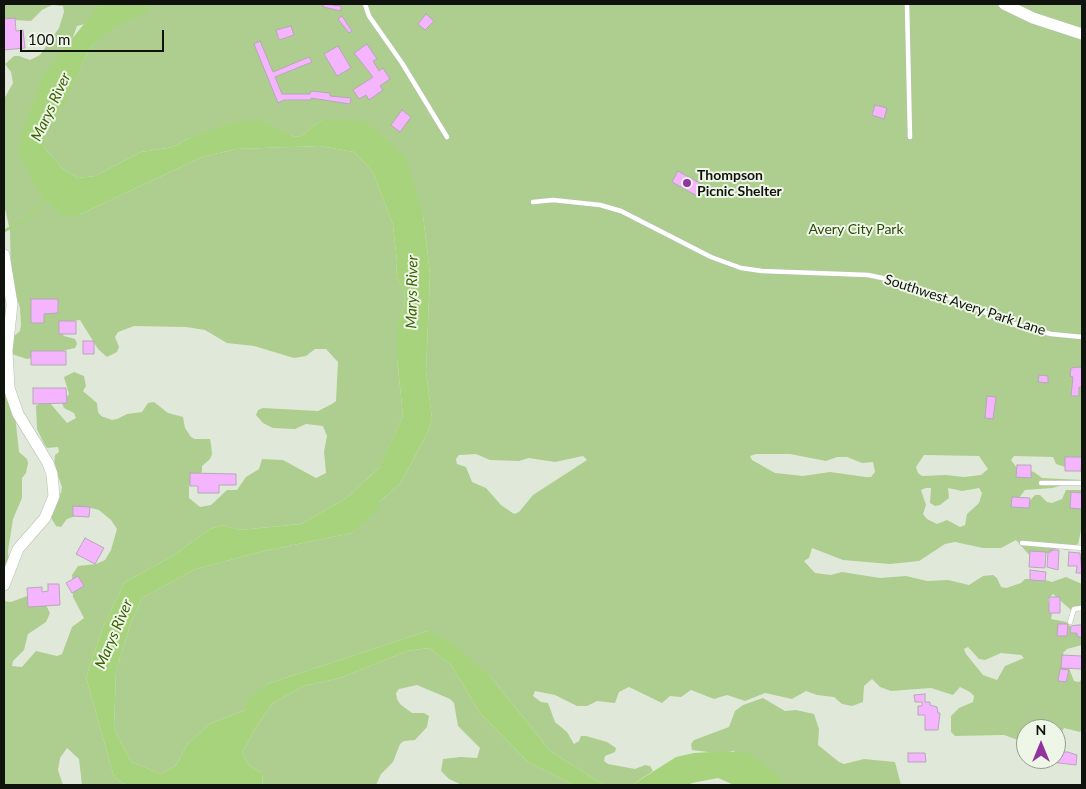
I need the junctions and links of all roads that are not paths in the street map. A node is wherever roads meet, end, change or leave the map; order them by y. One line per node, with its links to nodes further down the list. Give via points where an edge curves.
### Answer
1 (365, 4): 5 (lane, via 369,16)
2 (906, 4): 6 (lane)
3 (1004, 4): 4 (street, via 1033,18)
4 (1082, 34)
5 (447, 136)
6 (910, 137)
7 (533, 202): 9 (lane, Southwest Avery Park Lane, via 582,202 621,211 711,257 741,268 855,274 887,279 952,299 1013,324 1051,334)
8 (4, 255): 14 (street, via 12,304 7,351 9,388 18,414 48,463 54,496 45,518 18,549)
9 (1082, 337)
10 (1041, 483): 11 (lane)
11 (1082, 483)
12 (1022, 543): 13 (lane)
13 (1082, 548)
14 (4, 585)
15 (1082, 608): 16 (lane, via 1074,609)
16 (1070, 622)

